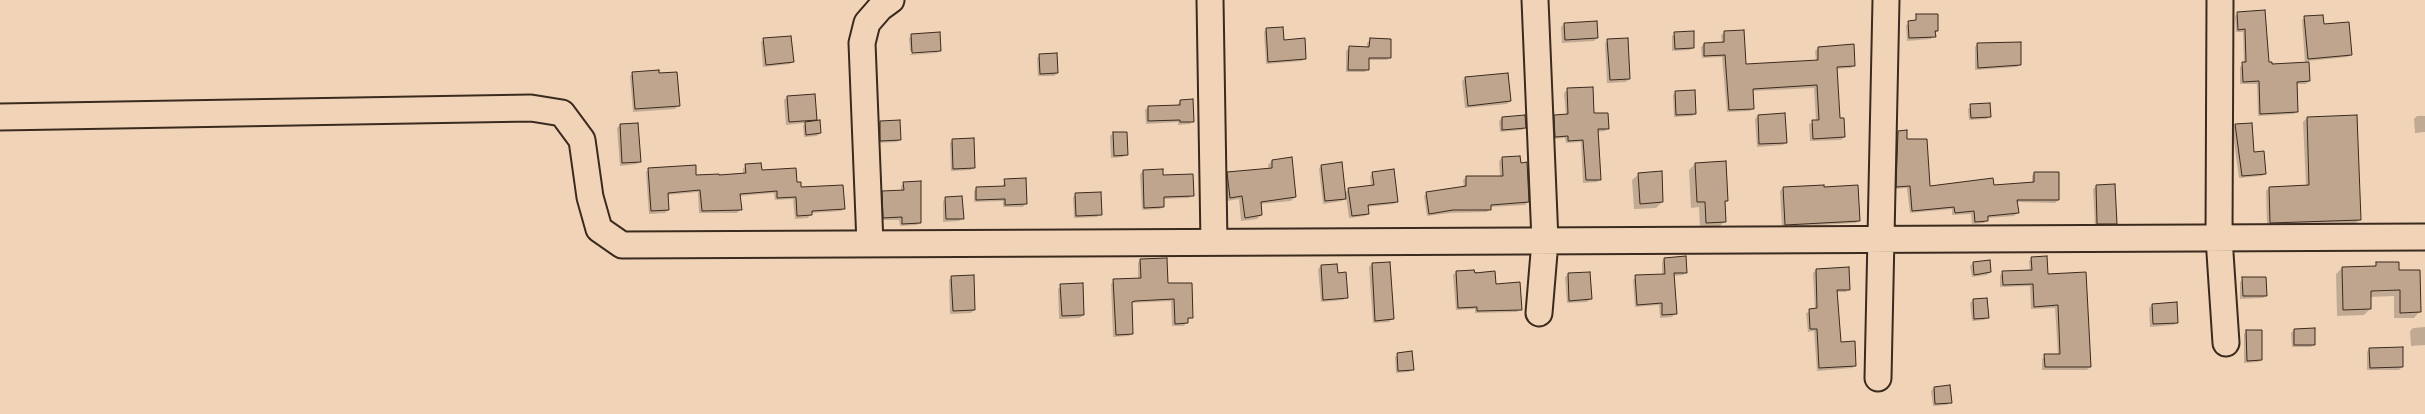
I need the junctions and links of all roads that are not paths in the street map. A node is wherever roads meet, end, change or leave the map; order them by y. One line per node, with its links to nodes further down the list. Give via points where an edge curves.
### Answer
1 (891, 0): 12 (street, via 868,23 862,43)
2 (1210, 0): 11 (street)
3 (1534, 0): 10 (street)
4 (1886, 0): 9 (street)
5 (2220, 0): 8 (street)
6 (0, 117): 12 (street, via 532,108 562,113 582,140 590,197 599,229 622,245)
7 (2425, 237): 8 (street)
8 (2219, 238): 9 (street); 14 (street)
9 (1882, 239): 10 (street); 15 (street)
10 (1544, 241): 11 (street); 13 (street)
11 (1214, 242): 12 (street)
12 (870, 244)
13 (1539, 313)
14 (2226, 343)
15 (1878, 378)

